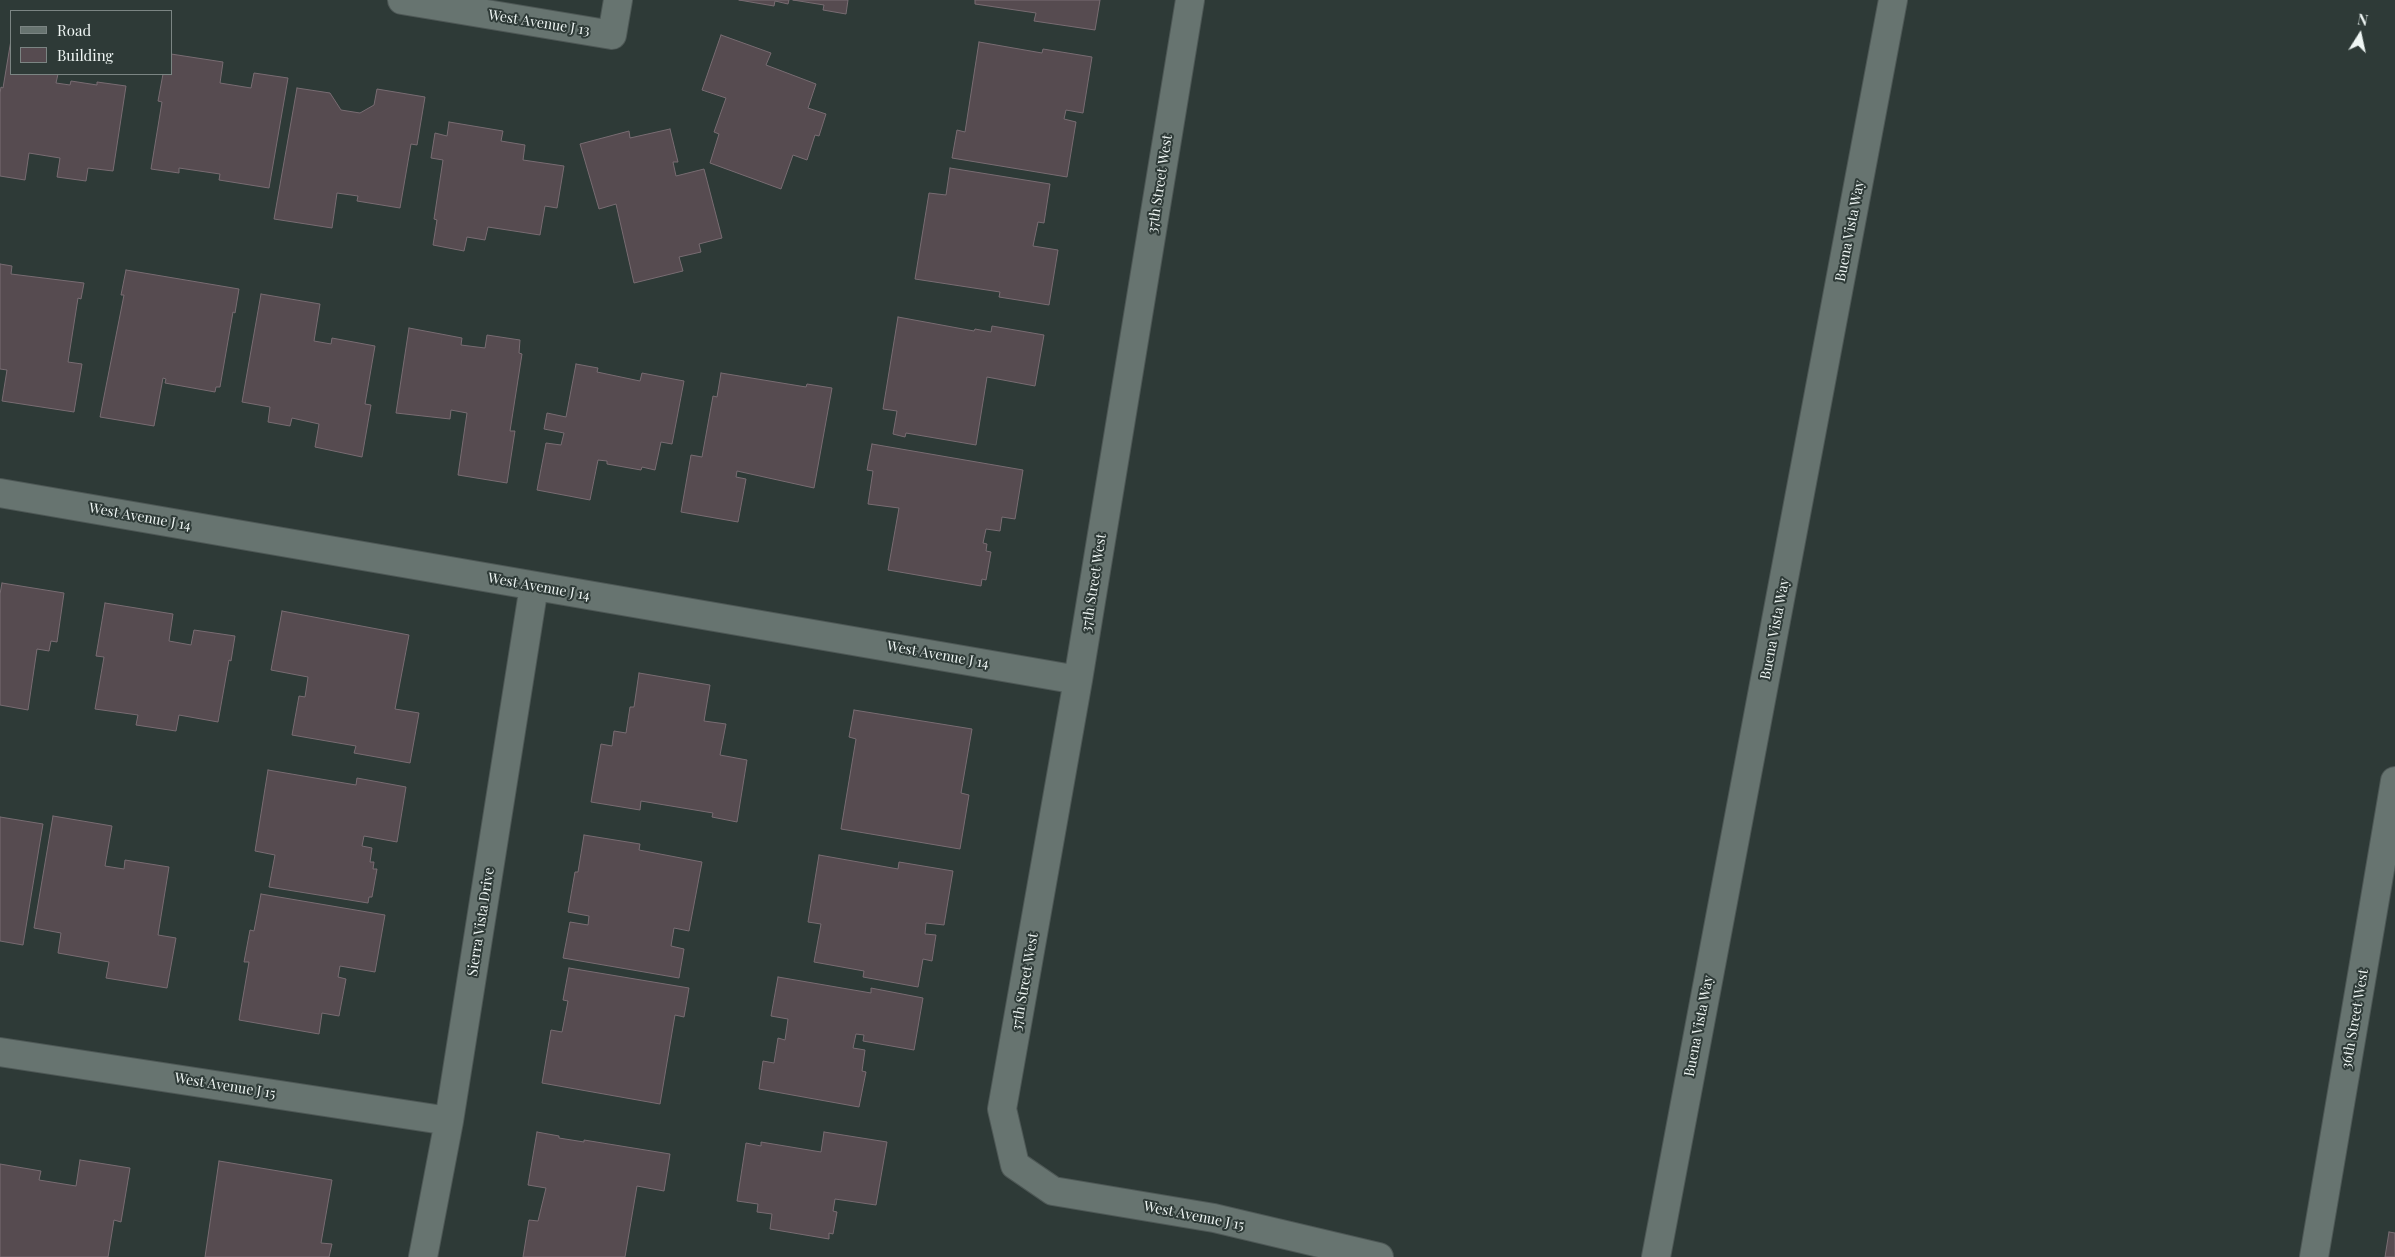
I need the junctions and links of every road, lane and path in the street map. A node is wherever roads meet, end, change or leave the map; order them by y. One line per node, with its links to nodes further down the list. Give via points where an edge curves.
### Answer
1 (402, 0): 2 (street, West Avenue J 13, via 612,35)
2 (618, 0)
3 (1190, 0): 7 (street, 37th Street West)
4 (1893, 0): 16 (street, Buena Vista Way)
5 (0, 493): 6 (street, West Avenue J 14)
6 (534, 586): 7 (street, West Avenue J 14); 11 (street, Sierra Vista Drive)
7 (1078, 680): 12 (street, 37th Street West, via 1002,1109)
8 (2395, 780): 9 (street, 36th Street West)
9 (2385, 903): 17 (street, 36th Street West)
10 (0, 1052): 11 (street, West Avenue J 15)
11 (450, 1120): 14 (street, Sierra Vista Drive)
12 (1015, 1165): 13 (street, West Avenue J 15, via 1054,1191 1214,1218)
13 (1312, 1249): 15 (street, West Avenue J 15)
14 (423, 1257)
15 (1380, 1257)
16 (1656, 1257)
17 (2314, 1257)

